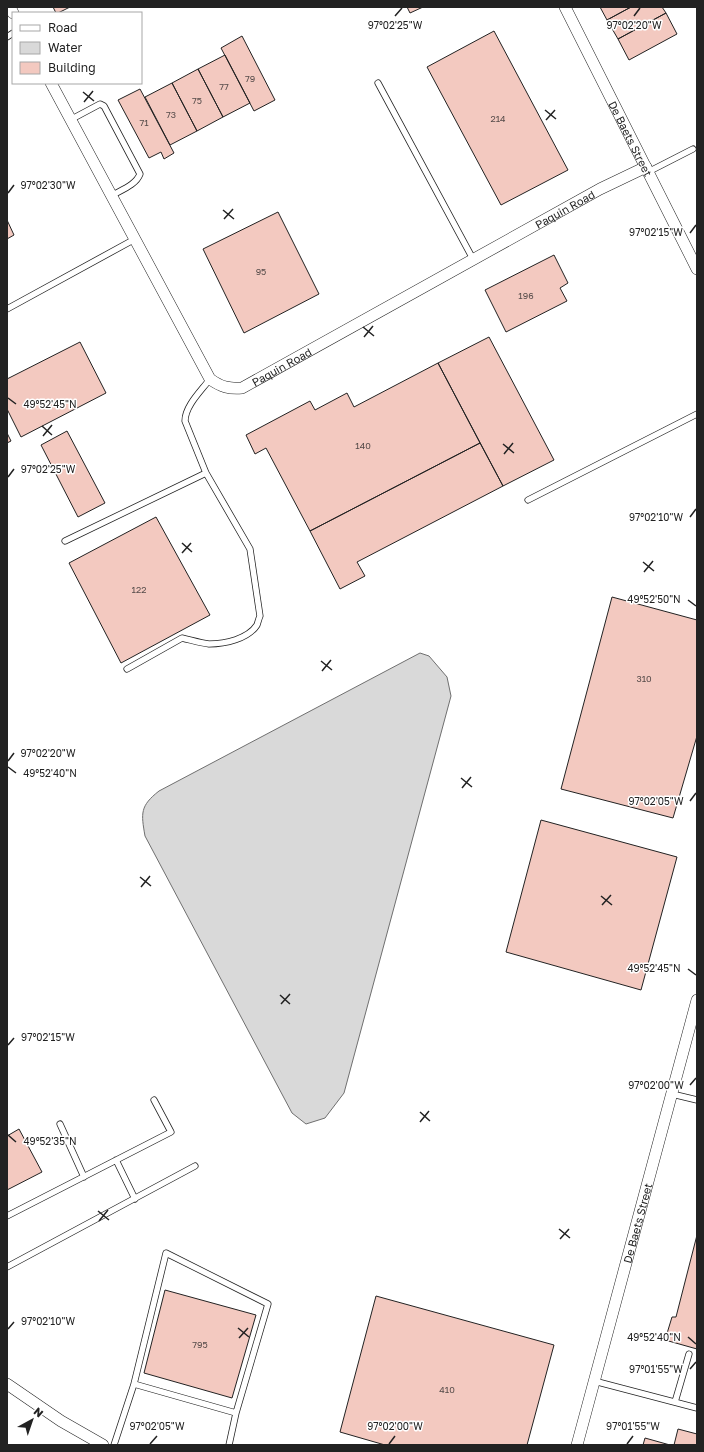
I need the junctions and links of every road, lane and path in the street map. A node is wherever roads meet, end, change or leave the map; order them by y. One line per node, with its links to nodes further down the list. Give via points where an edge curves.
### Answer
1 (565, 7): 6 (street, De Baets Street)
2 (378, 83): 9 (lane)
3 (52, 84): 4 (street)
4 (70, 120): 7 (street); 7 (lane, via 100,104 104,106 140,174 134,183)
5 (693, 149): 6 (lane)
6 (647, 170): 9 (street, Paquin Road, via 600,189); 10 (street, De Baets Street)
7 (111, 196): 8 (street)
8 (135, 240): 11 (lane); 12 (street)
9 (473, 259): 12 (street, Paquin Road, via 242,388 230,389 219,386)
10 (697, 269)
11 (7, 309)
12 (210, 379): 14 (lane, via 185,415 185,421)
13 (697, 414): 15 (lane)
14 (206, 473): 16 (lane); 17 (lane, via 250,549 260,616 257,624 237,639 221,643 209,644 182,638)
15 (528, 500)
16 (65, 541)
17 (127, 669)
18 (697, 1000): 19 (street, De Baets Street)
19 (672, 1094): 21 (lane); 30 (street, De Baets Street)
20 (154, 1100): 23 (lane, via 171,1132)
21 (697, 1100)
22 (60, 1124): 25 (lane)
23 (116, 1160): 25 (lane); 26 (lane)
24 (195, 1166): 26 (lane)
25 (84, 1177): 27 (lane)
26 (135, 1199): 28 (lane)
27 (7, 1216)
28 (7, 1267)
29 (689, 1354): 33 (lane)
30 (594, 1381): 33 (lane); 39 (street, De Baets Street)
31 (7, 1384): 36 (street, via 61,1421)
32 (134, 1384): 35 (lane); 35 (lane, via 166,1253 268,1304); 37 (lane)
33 (675, 1402): 34 (lane)
34 (697, 1408)
35 (236, 1412): 38 (lane)
36 (103, 1445)
37 (114, 1445)
38 (229, 1445)
39 (577, 1445)

